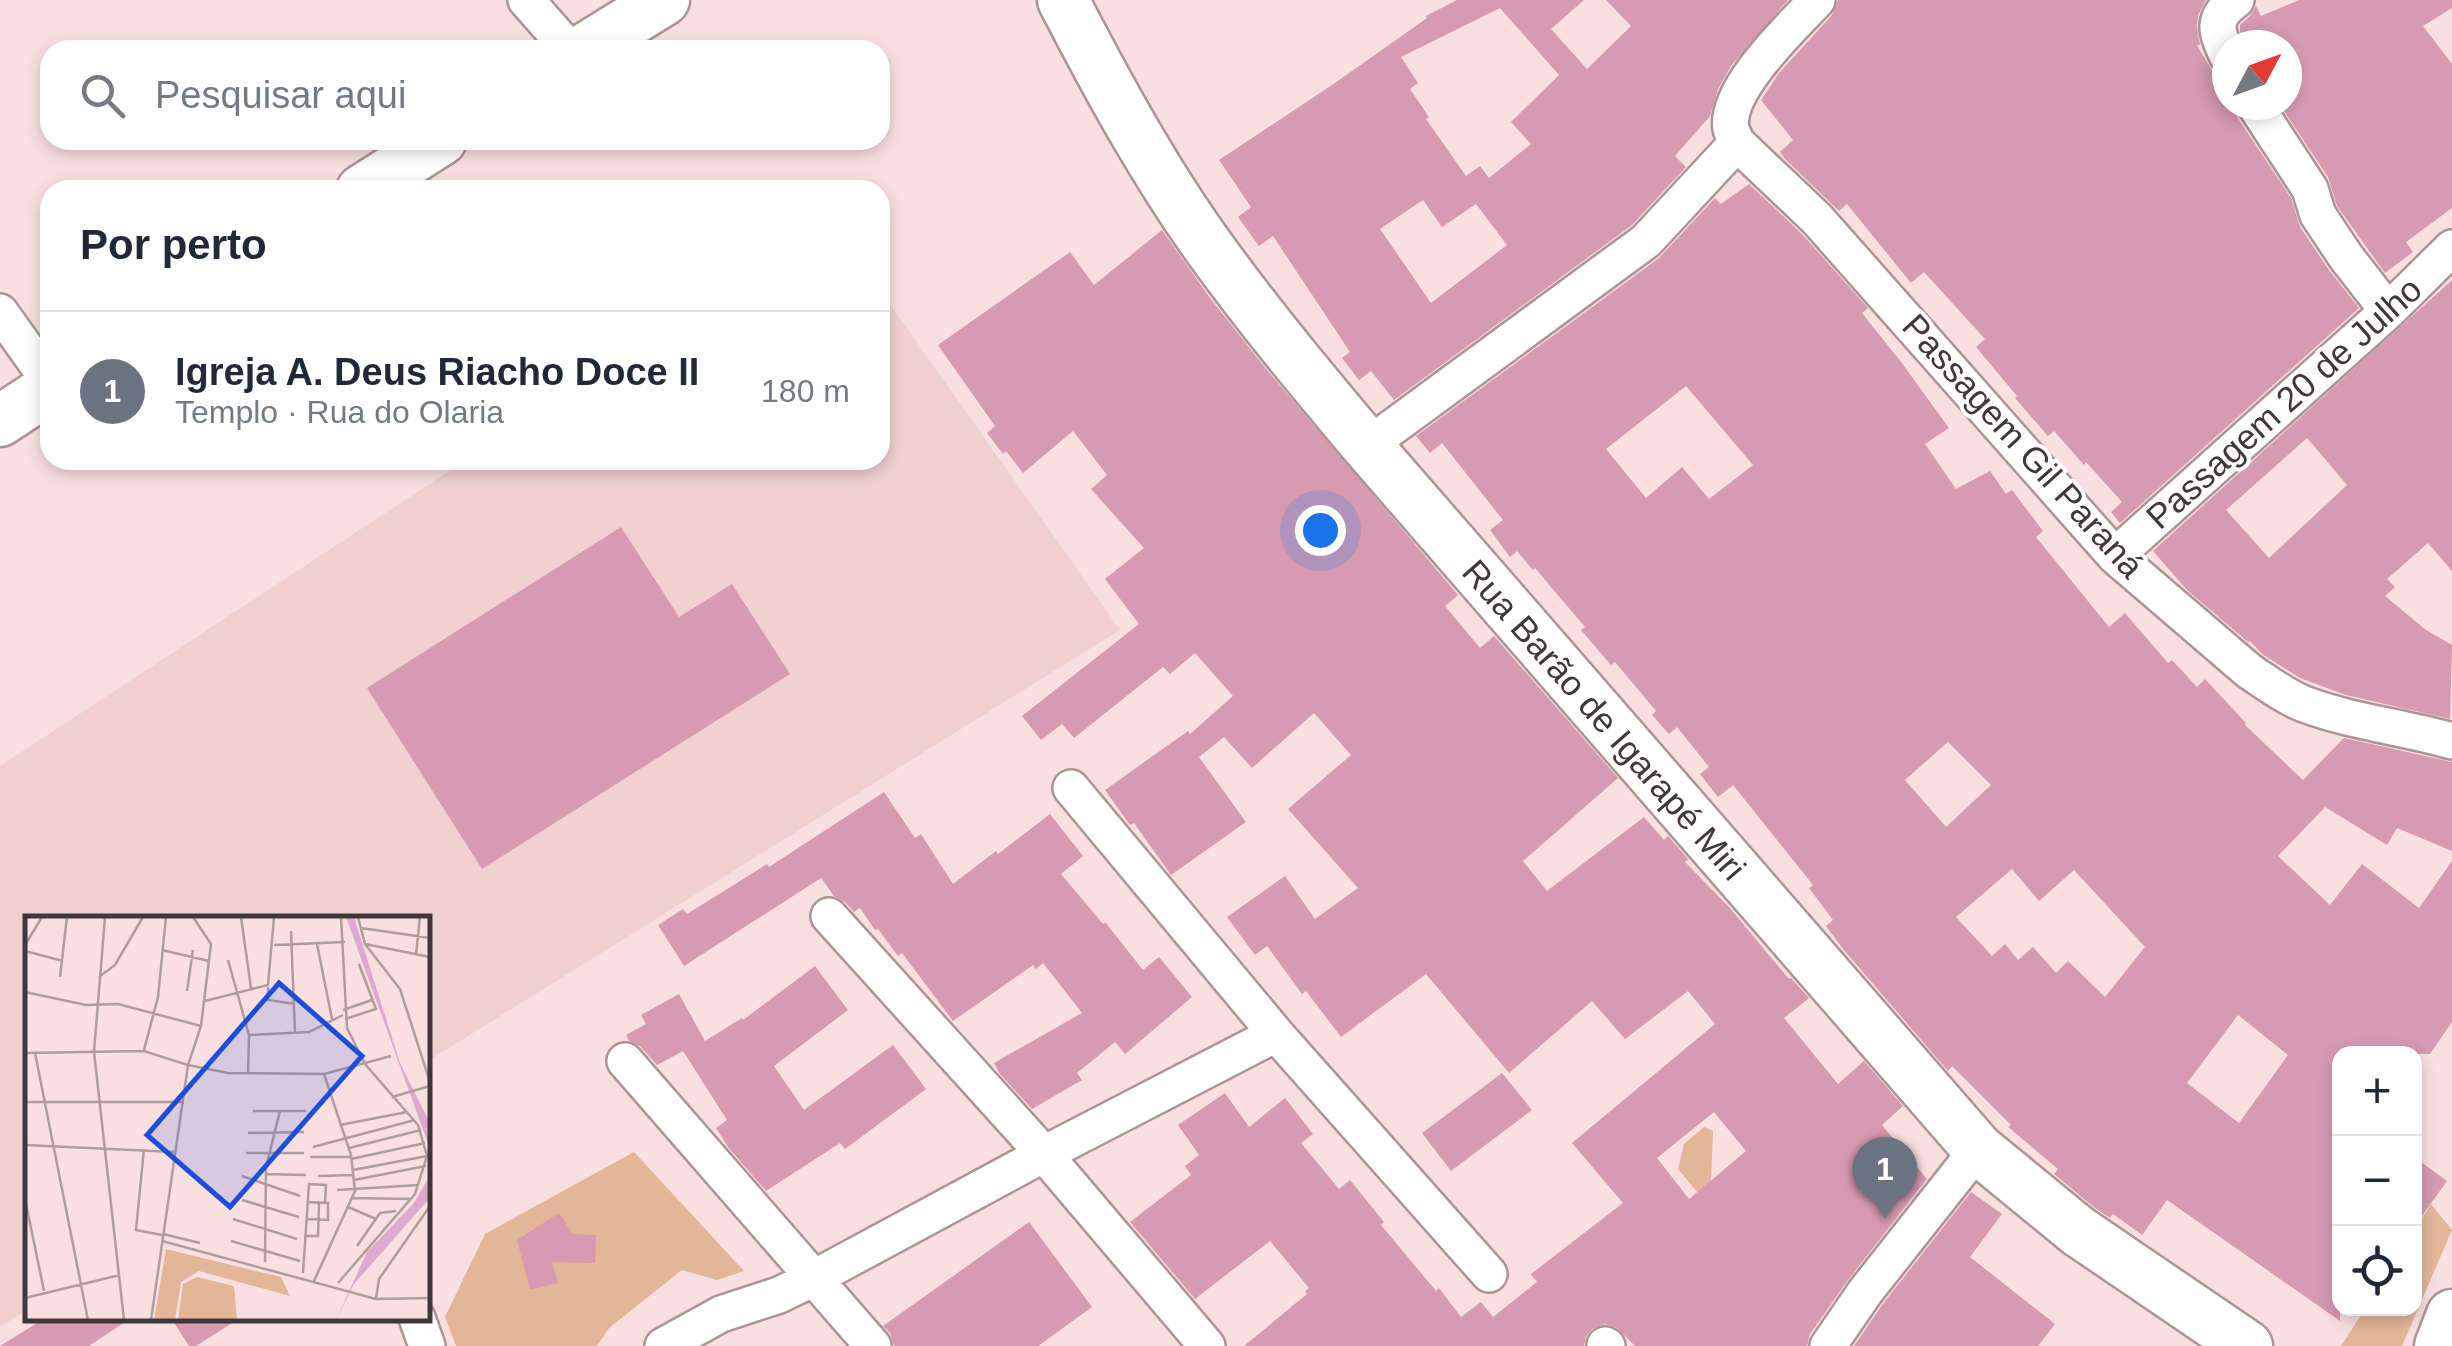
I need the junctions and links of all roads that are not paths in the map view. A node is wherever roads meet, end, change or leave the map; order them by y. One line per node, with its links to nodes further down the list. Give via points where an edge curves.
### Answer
1 (526, 0): 7 (street)
2 (664, 0): 8 (street)
3 (1064, 0): 19 (street, Rua Barão de Igarapé Miri, via 1213,253)
4 (1817, 0): 10 (street, via 1746,78 1730,130)
5 (2236, 0): 6 (street, via 2224,8)
6 (2217, 30)
7 (561, 40)
8 (599, 40)
9 (2265, 120): 14 (street, via 2310,190 2318,215)
10 (1738, 143): 19 (street, via 1646,242); 20 (street, Passagem Gil Paraná, via 1817,218)
11 (426, 150): 12 (street)
12 (378, 180)
13 (2452, 248): 14 (street, Passagem 20 de Julho)
14 (2388, 311): 20 (street, Passagem 20 de Julho)
15 (0, 312): 16 (street)
16 (40, 370)
17 (40, 392): 18 (street)
18 (0, 421)
19 (1367, 446): 26 (street, Rua Barão de Igarapé Miri)
20 (2115, 556): 21 (street, Passagem Gil Paraná, via 2249,671 2287,695 2360,721)
21 (2452, 741)
22 (1071, 788): 24 (street)
23 (829, 916): 27 (street)
24 (1276, 1034): 27 (street); 28 (street)
25 (625, 1062): 29 (street)
26 (1978, 1150): 36 (street); 37 (street, Rua Barão de Igarapé Miri, via 2078,1231)
27 (1044, 1154): 29 (street); 35 (street)
28 (1490, 1274)
29 (814, 1278): 33 (street, via 721,1314); 34 (street)
30 (2452, 1314): 38 (street)
31 (418, 1321): 32 (street)
32 (427, 1346)
33 (663, 1346)
34 (872, 1346)
35 (1208, 1346)
36 (1828, 1346)
37 (2247, 1346)
38 (2440, 1346)

